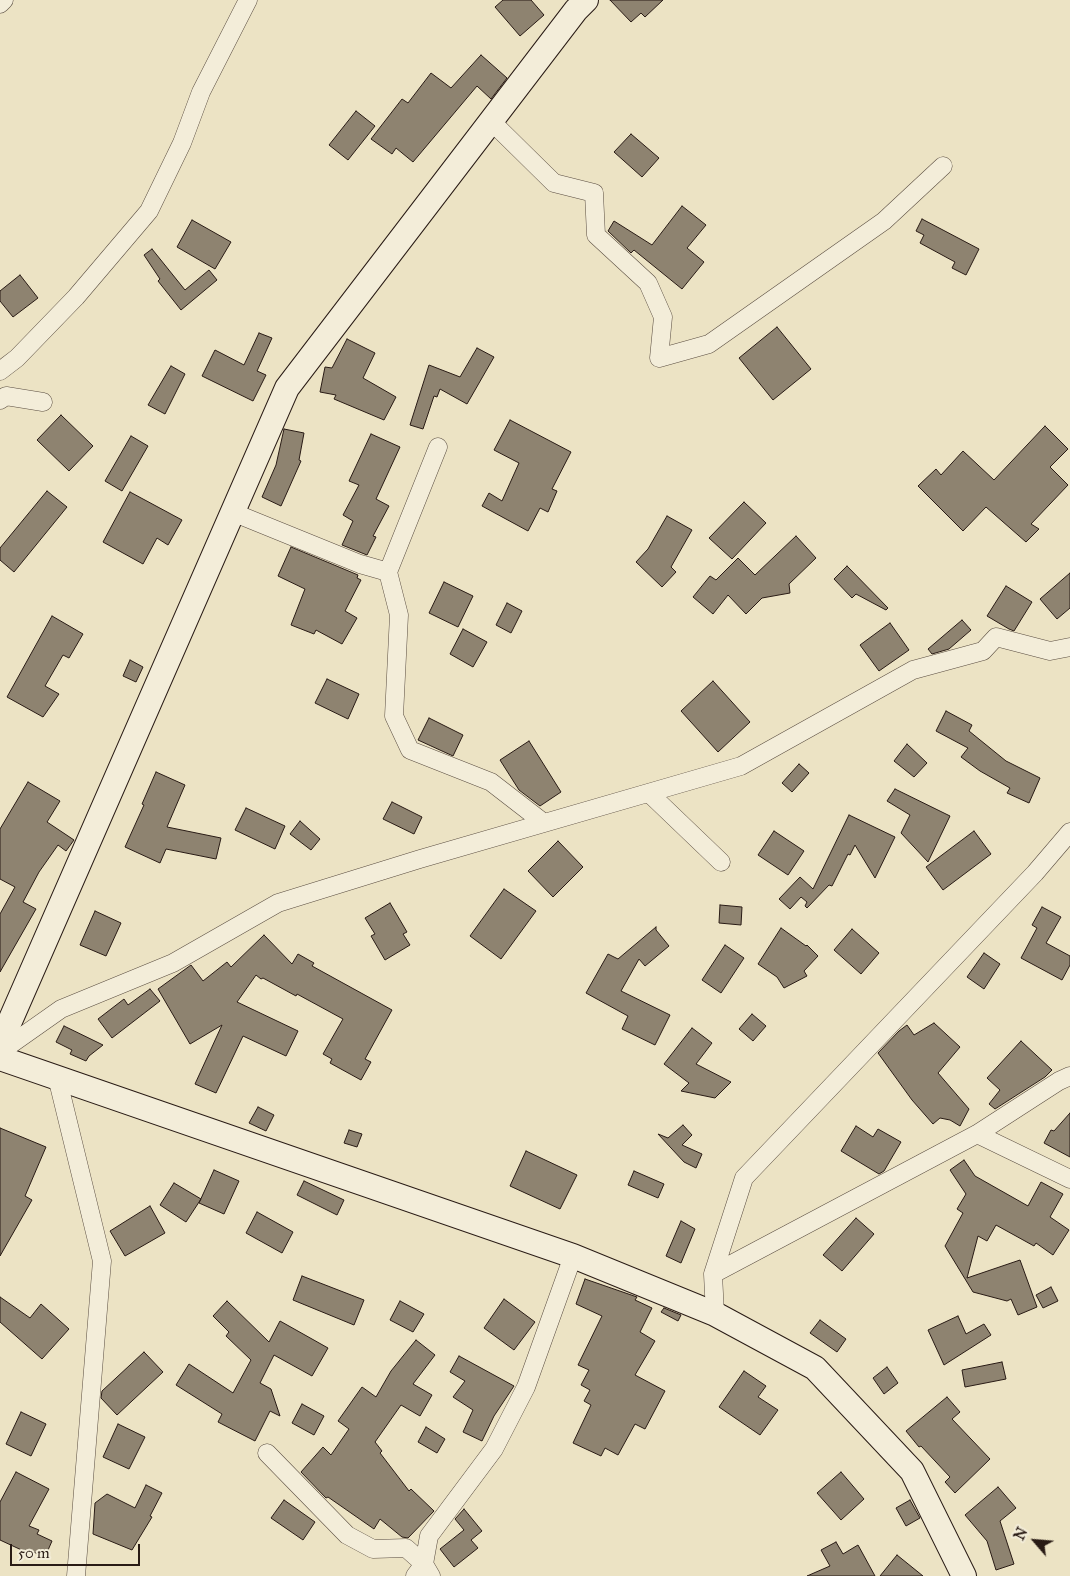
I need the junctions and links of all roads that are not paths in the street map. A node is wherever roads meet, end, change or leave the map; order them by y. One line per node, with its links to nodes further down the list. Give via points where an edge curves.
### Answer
1 (4, 0): 4 (street)
2 (248, 0): 7 (street, via 202,92 149,211 76,296 17,358)
3 (586, 0): 5 (street)
4 (0, 4)
5 (491, 122): 6 (street, via 554,183 594,192 596,235 648,283 663,317 659,358 709,344 884,221); 11 (street, via 287,388)
6 (943, 166)
7 (0, 371)
8 (0, 400): 9 (street, via 6,396)
9 (43, 402)
10 (438, 447): 12 (street)
11 (232, 512): 12 (street, via 360,564); 18 (street)
12 (388, 572): 15 (street, via 399,614 394,716 410,750 491,782)
13 (1070, 647): 14 (street, via 1050,651 996,637 982,650 913,670 741,766)
14 (649, 793): 15 (street); 17 (street)
15 (544, 823): 19 (street, via 278,903 173,963 61,1009)
16 (1070, 832): 26 (street, via 1035,873 744,1178)
17 (721, 862)
18 (0, 1044)
19 (0, 1052)
20 (0, 1058): 22 (street)
21 (1070, 1076): 23 (street)
22 (57, 1077): 25 (street); 30 (street, via 102,1262)
23 (977, 1134): 24 (street); 26 (street)
24 (1070, 1179)
25 (573, 1256): 27 (street); 29 (street, via 526,1387 494,1449 429,1536)
26 (713, 1274): 27 (street)
27 (715, 1314): 31 (street, via 815,1368 912,1471)
28 (267, 1453): 29 (street, via 346,1535 373,1549 406,1548)
29 (423, 1572)
30 (76, 1576)
31 (964, 1576)

